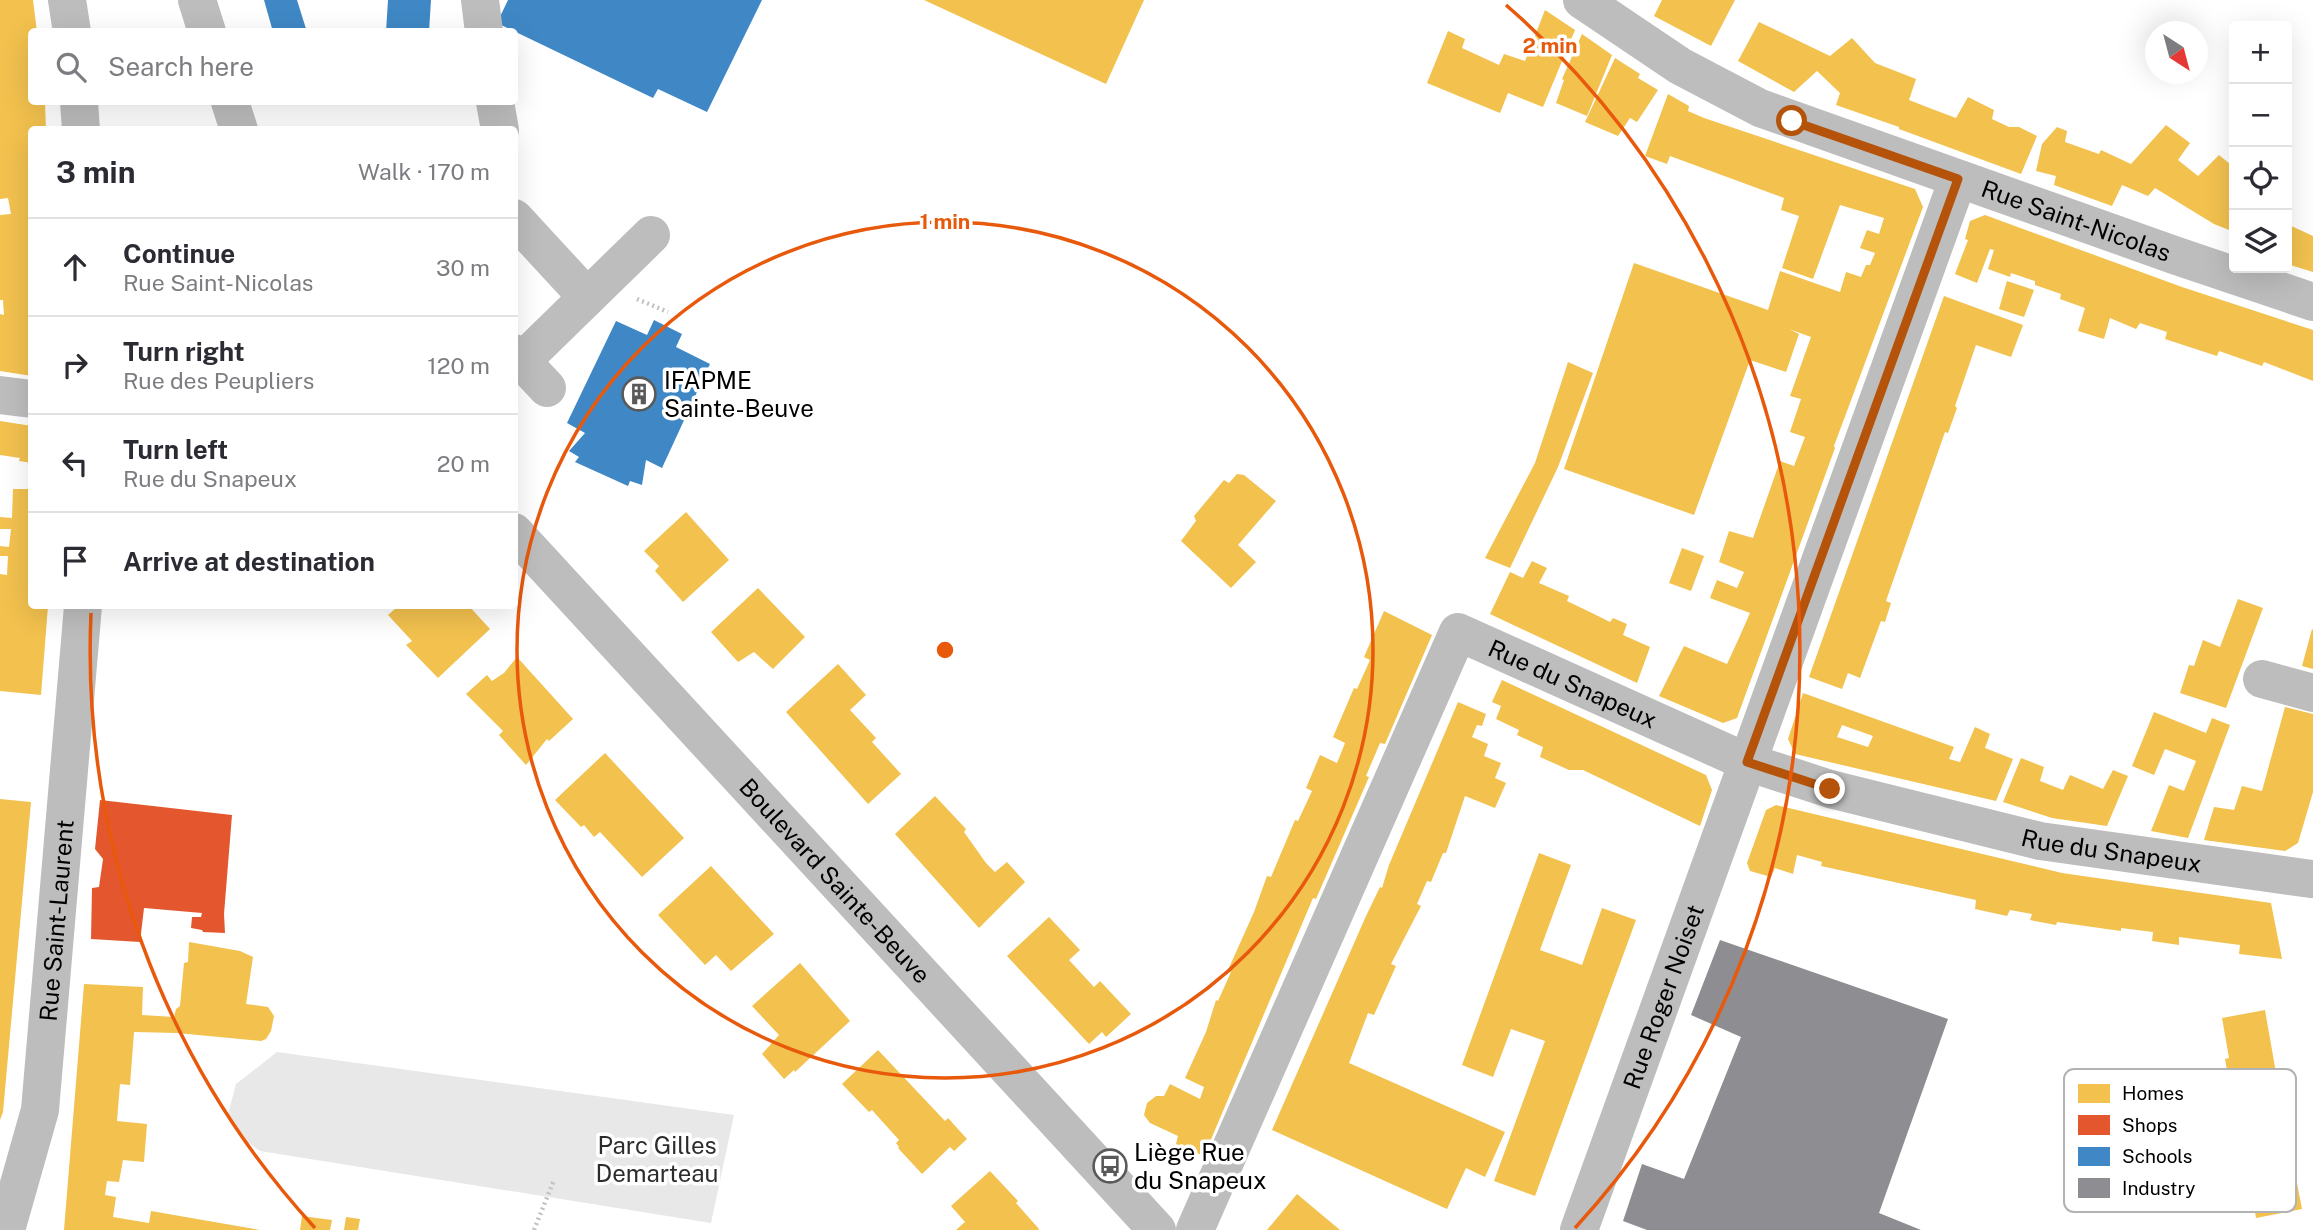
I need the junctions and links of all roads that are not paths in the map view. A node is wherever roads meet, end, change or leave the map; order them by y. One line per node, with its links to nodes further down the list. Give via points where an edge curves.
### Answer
1 (68, 0): 5 (street)
2 (197, 0): 6 (street)
3 (480, 0): 7 (street)
4 (1582, 0): 14 (street, Rue Saint-Nicolas, via 1680,66 1737,97)
5 (72, 28)
6 (206, 28)
7 (484, 28)
8 (79, 105): 11 (street)
9 (231, 105): 12 (street)
10 (496, 105): 13 (street)
11 (81, 126)
12 (238, 126)
13 (499, 126)
14 (1958, 179): 18 (street, Rue Saint-Nicolas); 26 (street, Rue Roger Noiset)
15 (518, 222): 17 (street)
16 (651, 234): 17 (street)
17 (587, 297): 19 (street)
18 (2313, 302)
19 (528, 367)
20 (0, 395): 21 (street)
21 (28, 399)
22 (518, 536): 29 (street, Boulevard Sainte-Beuve)
23 (83, 609): 28 (street, Rue Saint-Laurent, via 40,1110)
24 (2262, 679): 25 (street)
25 (2313, 693)
26 (1747, 762): 27 (street, Rue du Snapeux, via 1830,789 2040,841); 30 (street, Rue du Snapeux, via 1458,632); 31 (street, Rue Roger Noiset)
27 (2312, 882)
28 (6, 1230)
29 (1157, 1230)
30 (1195, 1230)
31 (1578, 1230)

